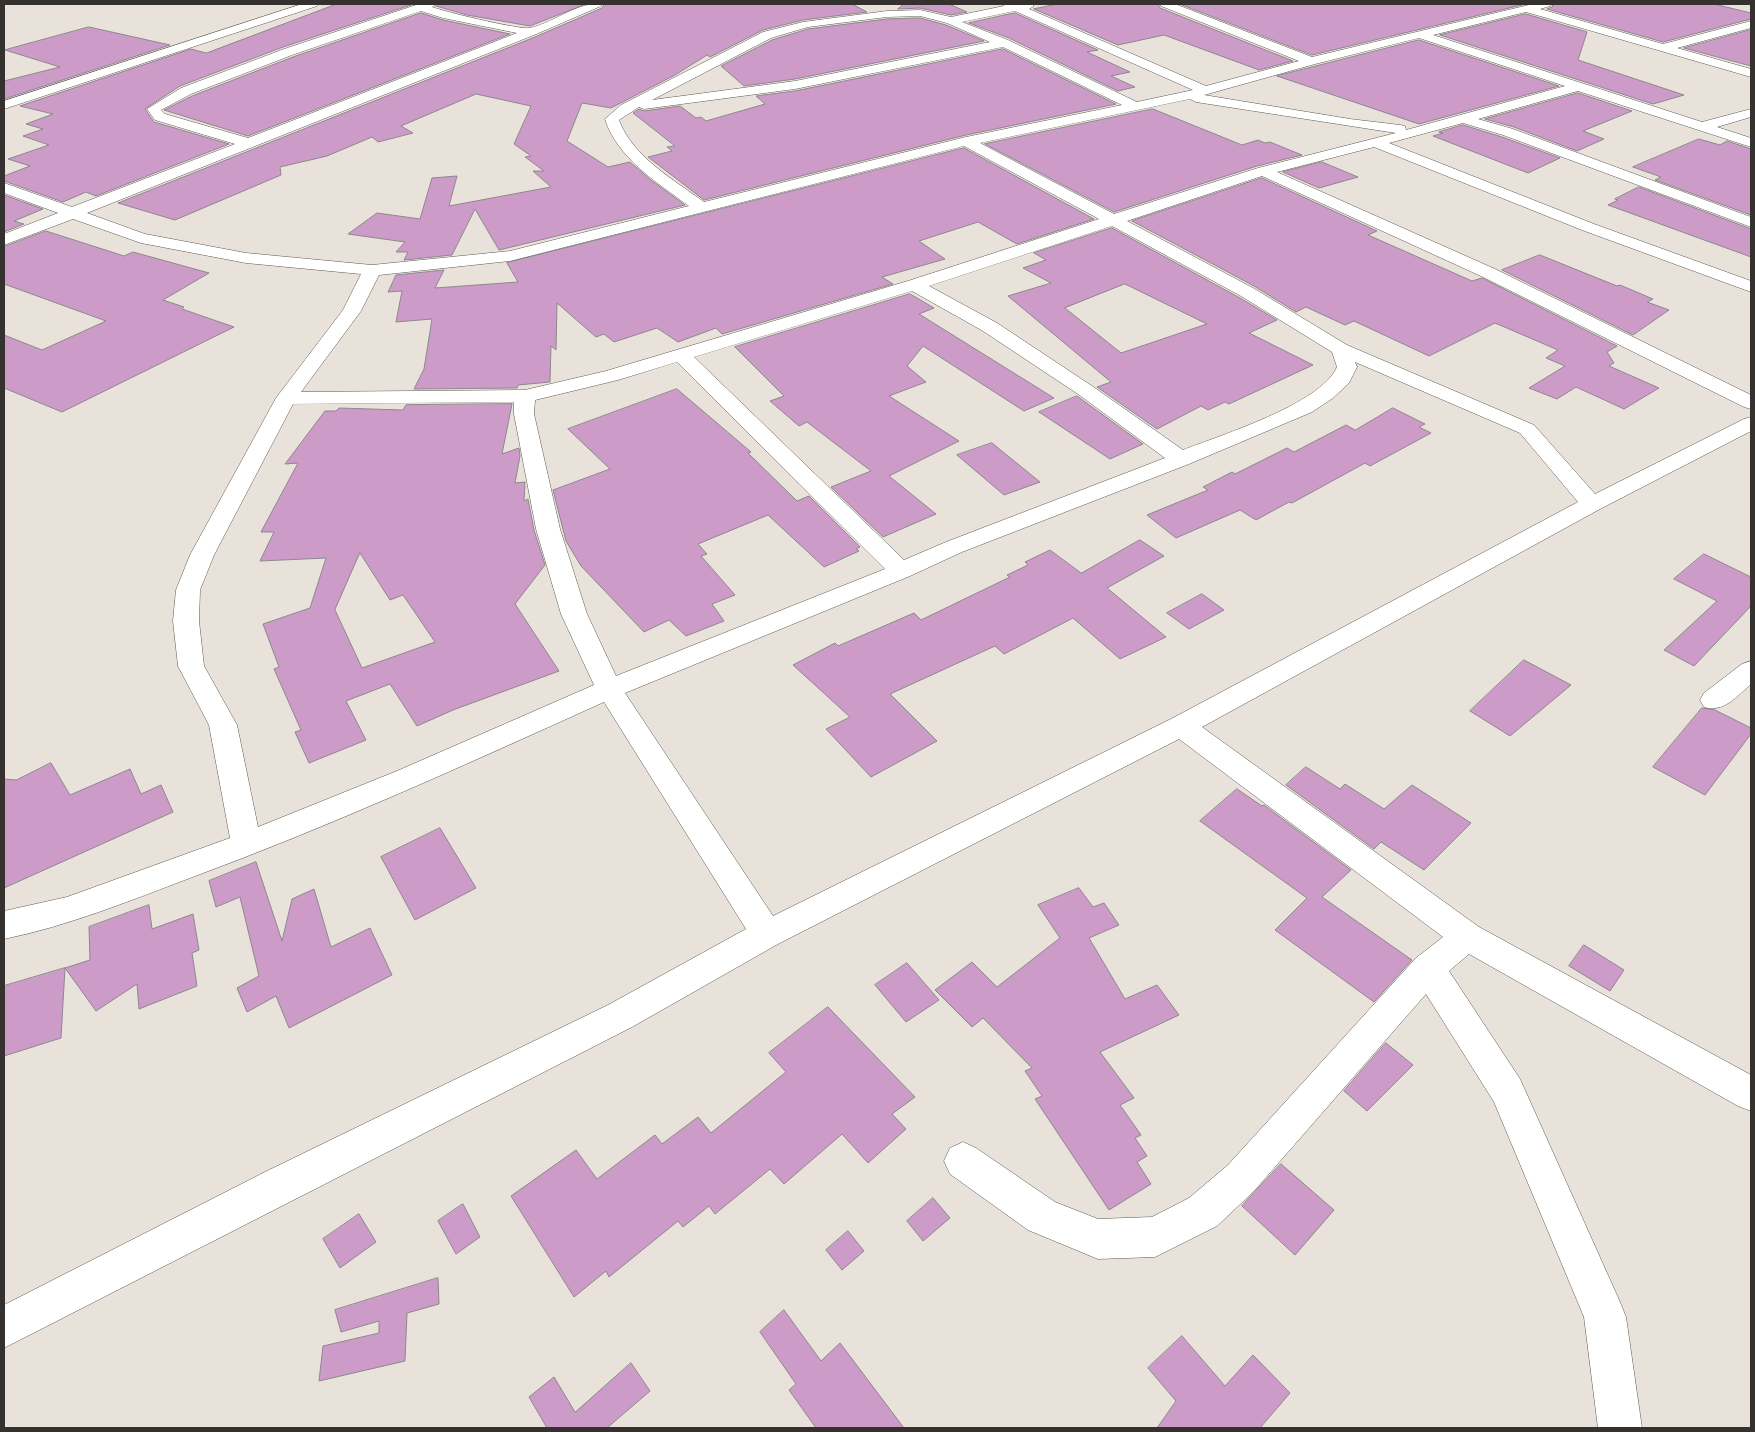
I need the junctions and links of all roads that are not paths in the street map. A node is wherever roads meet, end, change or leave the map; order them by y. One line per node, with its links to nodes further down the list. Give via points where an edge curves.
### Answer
1 (313, 4): 25 (street)
2 (597, 4): 16 (street)
3 (1038, 4): 8 (street)
4 (1165, 4): 12 (street)
5 (1508, 4): 11 (street)
6 (1546, 4): 11 (street)
7 (426, 6): 16 (street, via 443,16); 34 (street, via 186,90 154,109 160,117)
8 (1014, 6): 14 (street); 23 (street)
9 (830, 8): 13 (street)
10 (1201, 8): 12 (street)
11 (1527, 9): 17 (street); 19 (street)
12 (1183, 11): 20 (street)
13 (852, 18): 14 (street, via 920,13); 27 (street, via 807,24 767,35)
14 (951, 21): 18 (street)
15 (1751, 24): 19 (street)
16 (530, 32): 34 (street)
17 (1421, 35): 20 (street); 22 (street)
18 (1004, 44): 26 (street); 27 (street, via 794,84)
19 (1661, 48): 21 (street)
20 (1312, 61): 23 (street)
21 (1751, 73)
22 (1577, 87): 29 (street); 30 (street)
23 (1206, 91): 24 (street)
24 (1186, 96): 26 (street); 31 (street)
25 (4, 105)
26 (1135, 106): 32 (street)
27 (626, 108): 38 (street, via 612,119 613,128 640,160)
28 (1751, 113): 30 (street)
29 (1461, 118): 31 (street); 41 (street, via 1508,132)
30 (1702, 127): 35 (street)
31 (1419, 131): 33 (street)
32 (966, 142): 38 (street); 40 (street)
33 (1374, 142): 36 (street); 45 (street)
34 (248, 143): 39 (street)
35 (1751, 143)
36 (1263, 171): 40 (street); 50 (street, via 1489,273)
37 (4, 188): 39 (street)
38 (701, 208): 43 (street, via 510,256)
39 (73, 211): 42 (street); 43 (street, via 141,238 246,258)
40 (1114, 220): 44 (street); 46 (street, via 1247,292)
41 (1751, 222)
42 (4, 240)
43 (372, 270): 49 (street, via 352,311)
44 (914, 285): 47 (street); 51 (street, via 990,327)
45 (1751, 287)
46 (1340, 349): 51 (street, via 1347,367 1342,379 1326,394 1305,408); 52 (street, via 1527,428)
47 (681, 355): 48 (street); 53 (street)
48 (526, 396): 49 (street); 55 (street, via 524,414 548,529 574,614)
49 (286, 398): 58 (street, via 202,555 188,590 186,620 190,666 222,725)
50 (1750, 419): 52 (street)
51 (1181, 459): 53 (street, via 954,547)
52 (1592, 504): 57 (street)
53 (901, 571): 55 (street)
54 (1751, 670): 56 (street)
55 (609, 689): 58 (street, via 407,779); 60 (street)
56 (1714, 700)
57 (1181, 726): 60 (street); 61 (street)
58 (246, 845): 59 (street, via 68,910)
59 (4, 925)
60 (767, 934): 65 (street, via 620,1016)
61 (1467, 937): 62 (street); 63 (street)
62 (1428, 968): 64 (street, via 1241,1178 1203,1212 1155,1237 1098,1239 1042,1216); 66 (street, via 1507,1092 1605,1317)
63 (1751, 1094)
64 (963, 1161)
65 (4, 1327)
66 (1620, 1428)

